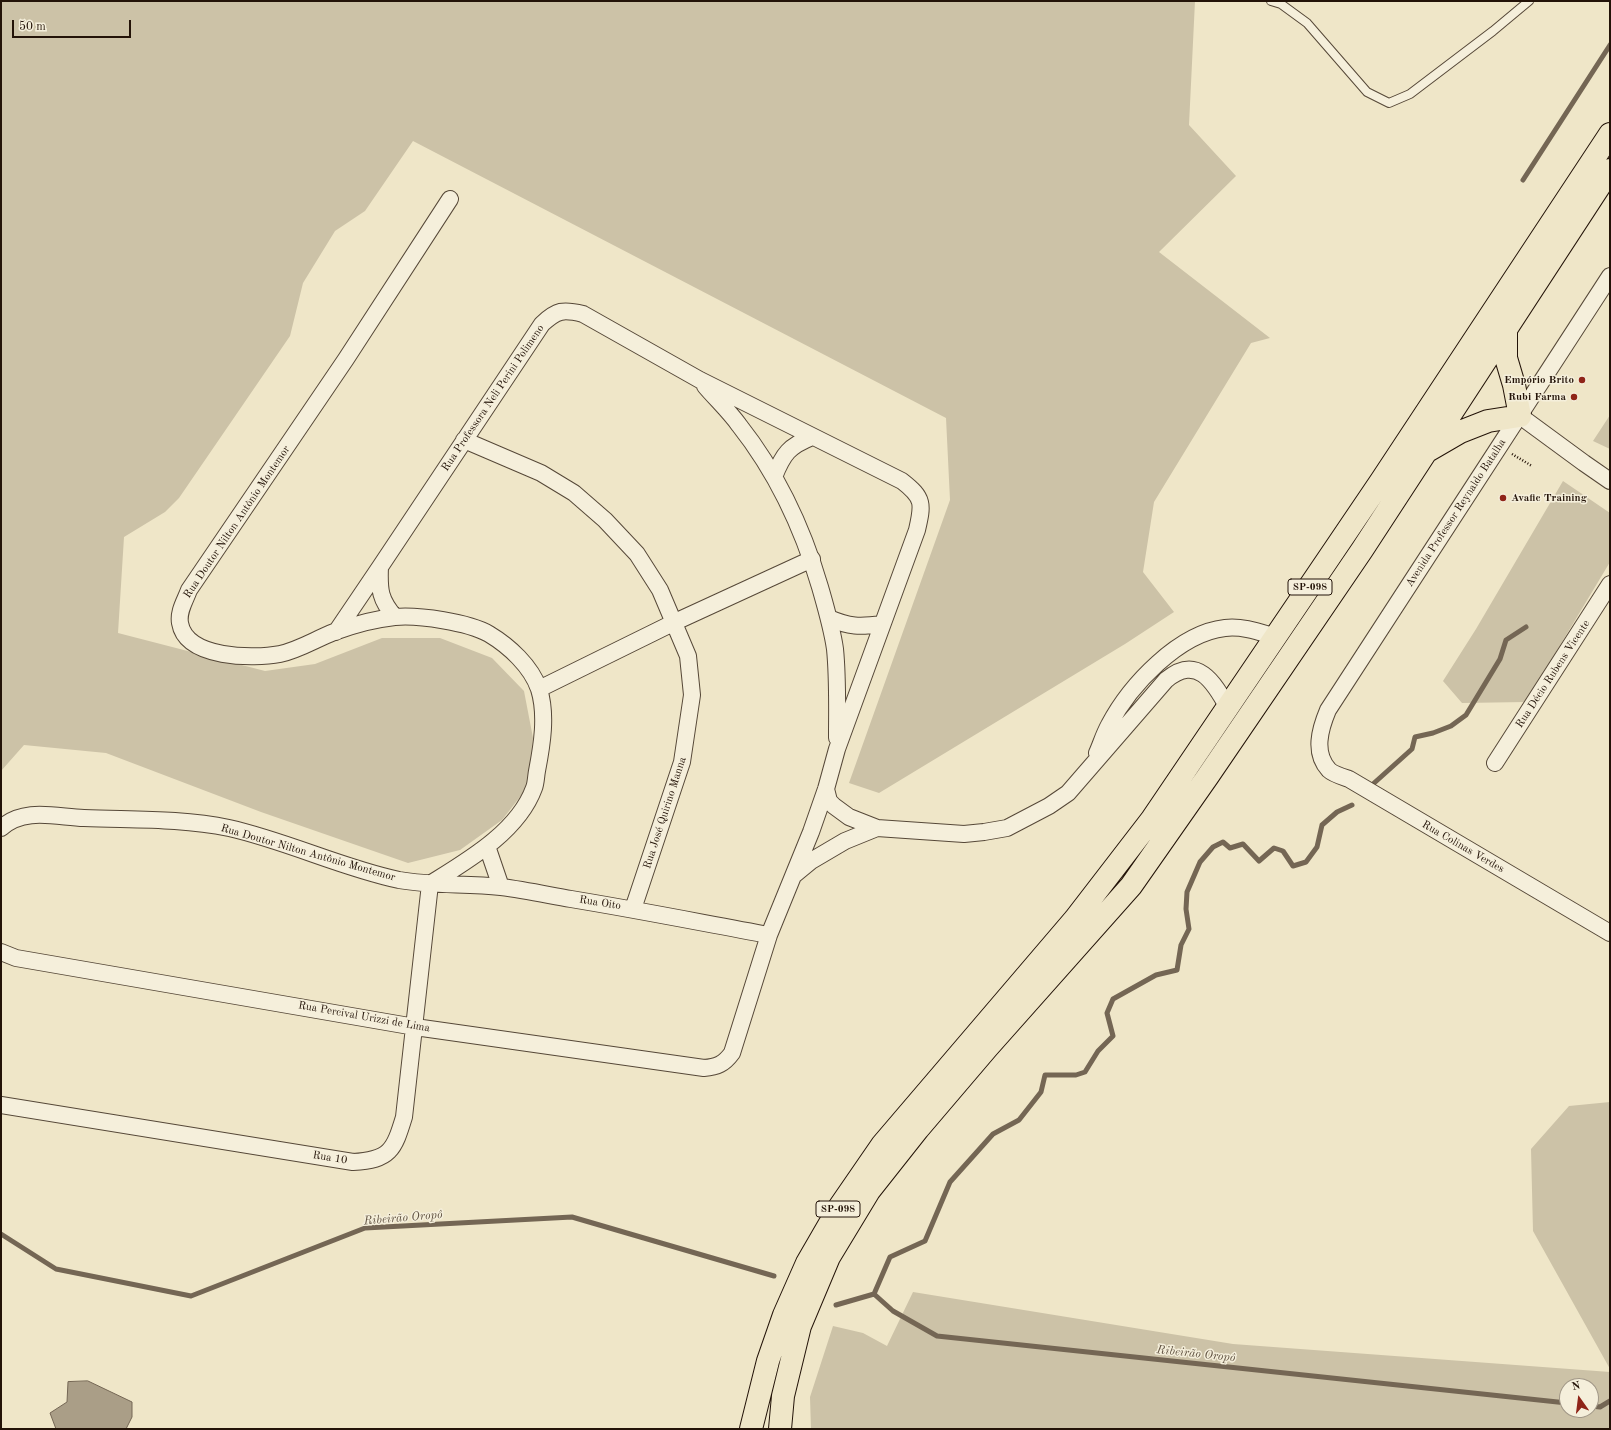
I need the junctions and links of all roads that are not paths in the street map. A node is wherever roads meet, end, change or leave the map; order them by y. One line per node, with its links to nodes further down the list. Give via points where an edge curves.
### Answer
1 (1271, 1): 2 (lane, via 1281,4 1307,23 1367,92 1389,103 1410,94)
2 (1529, 1)
3 (1610, 134): 23 (highway, SP-098, via 1471,347)
4 (1610, 170): 7 (highway, SP-098)
5 (450, 199): 22 (street, Rua Doutor Nilton Antônio Montemor, via 346,359 189,590 181,609 180,623 185,635 209,651 229,655 262,656 281,653)
6 (1610, 276): 9 (street, Avenida Professor Reynaldo Batalha)
7 (1506, 328): 9 (highway, via 1506,358); 12 (highway, SP-098)
8 (700, 380): 10 (street, Rua Professora Neli Perini Polimeno); 11 (street, Rua Professora Neli Perini Polimeno, via 583,314 568,310 559,311 542,324); 13 (street, via 740,425)
9 (1520, 416): 12 (highway, via 1488,420 1460,432); 14 (street); 27 (street, Avenida Professor Reynaldo Batalha, via 1328,710 1318,742)
10 (812, 437): 13 (street, via 801,441 786,453); 21 (street, Rua Professora Neli Perini Polimeno, via 902,481 911,488 921,504 917,530)
11 (464, 440): 16 (street, Rua Professora Neli Perini Polimeno); 20 (street, Rua José Quirino Manna, via 541,473 574,493 600,515 636,554 660,590)
12 (1424, 453): 44 (highway, SP-098, via 1353,563 1131,886 977,1060 869,1191 829,1257 800,1326 783,1396)
13 (774, 477): 15 (street, via 799,525)
14 (1610, 481)
15 (812, 559): 19 (street); 20 (street)
16 (380, 567): 18 (street, via 381,594); 22 (street, Rua Professora Neli Perini Polimeno)
17 (1610, 584): 28 (street, Rua Décio Rubens Vicente)
18 (395, 617): 22 (street, Rua Doutor Nilton Antônio Montemor, via 367,622); 24 (street, Rua Doutor Nilton Antônio Montemor, via 453,621 488,633 511,650 528,668)
19 (829, 618): 21 (street, via 853,627); 26 (street, via 835,649 837,681)
20 (675, 622): 24 (street); 37 (street, Rua José Quirino Manna, via 688,656 691,675 689,726 682,762)
21 (882, 624): 26 (street)
22 (336, 632)
23 (1276, 637): 25 (highway, SP-098); 29 (street, via 1241,628 1224,628 1201,635 1176,649 1158,662 1129,695 1109,724)
24 (539, 689): 33 (street, Rua Doutor Nilton Antônio Montemor, via 543,718 534,788 520,813)
25 (1228, 708): 29 (street, via 1216,685 1206,675 1196,670 1174,674 1166,680); 43 (highway, SP-098, via 1117,867 882,1145 840,1206 807,1263 784,1315 768,1361)
26 (837, 749): 30 (street)
27 (1321, 756): 38 (street, Rua Colinas Verdes, via 1329,771 1349,779)
28 (1495, 763)
29 (1090, 769): 32 (street, via 1068,792 1049,806 1007,828 964,834)
30 (826, 789): 32 (street, via 829,801 834,806 849,816); 34 (street)
31 (1, 828): 35 (street, Rua Doutor Nilton Antônio Montemor, via 22,816 40,814 83,818 175,820 229,828 398,880)
32 (877, 828): 34 (street, via 844,841 811,861)
33 (487, 846): 35 (street, Rua Doutor Nilton Antônio Montemor); 36 (street)
34 (794, 875): 39 (street)
35 (430, 884): 36 (street, Rua Oito); 41 (street, Rua 10)
36 (500, 887): 37 (street, Rua Oito)
37 (633, 909): 39 (street, Rua Oito)
38 (1610, 933)
39 (769, 935): 41 (street, Rua Percival Urizzi de Lima, via 732,1053 721,1065 713,1068)
40 (1, 952): 41 (street, Rua Percival Urizzi de Lima, via 16,958)
41 (415, 1027): 42 (street, Rua 10, via 404,1117 398,1137 392,1149 370,1161 353,1162)
42 (1, 1105)
43 (751, 1429)
44 (780, 1429)

